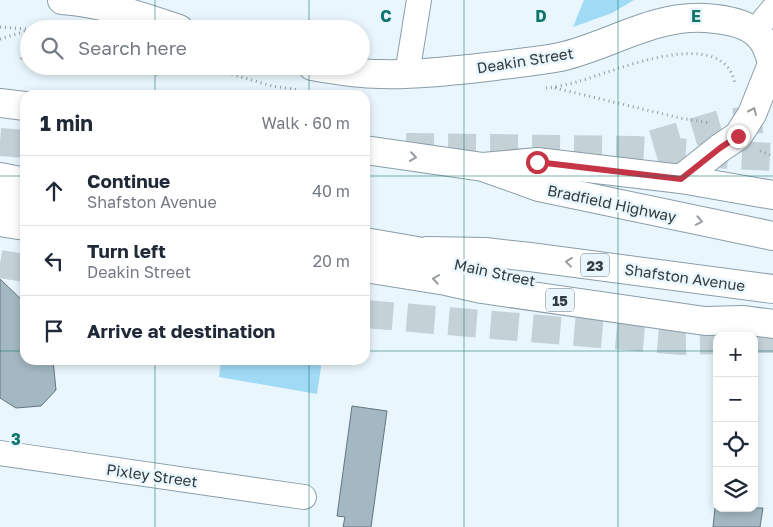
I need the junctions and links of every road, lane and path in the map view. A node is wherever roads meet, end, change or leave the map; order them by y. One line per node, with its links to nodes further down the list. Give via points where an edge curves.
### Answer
1 (419, 0): 11 (street)
2 (76, 1): 4 (main road, via 107,6)
3 (773, 9): 8 (street)
4 (151, 20)
5 (0, 27): 6 (path)
6 (20, 28)
7 (20, 32): 9 (path)
8 (754, 32): 10 (main road, via 766,46); 11 (main road, Deakin Street, via 723,20 685,18 651,25 560,57)
9 (0, 38)
10 (773, 65): 21 (main road, one-way to 10, via 752,114)
11 (407, 74): 14 (main road, Deakin Street)
12 (235, 75): 15 (path, via 272,86)
13 (365, 75): 15 (main road, Deakin Street)
14 (370, 75)
15 (310, 79)
16 (553, 87): 17 (path); 18 (path, via 650,59 672,54 696,54 716,58 728,68); 21 (path)
17 (544, 88)
18 (737, 92)
19 (0, 103): 20 (main road)
20 (20, 105)
21 (730, 128): 23 (path, via 750,146); 26 (main road, via 720,148)
22 (370, 151): 24 (main road, Bradfield Highway, one-way to 24)
23 (773, 156)
24 (483, 167): 26 (main road, via 537,162); 33 (main road, Bradfield Highway, one-way to 33, via 538,187)
25 (0, 177): 27 (main road)
26 (681, 179): 28 (main road)
27 (20, 181)
28 (773, 195)
29 (0, 199): 30 (main road)
30 (20, 205)
31 (0, 222): 32 (main road)
32 (20, 225)
33 (773, 236)
34 (370, 243): 35 (main road, Main Street / 15)
35 (417, 251): 37 (main road, Shafston Avenue / 23, one-way to 35, via 485,252); 38 (main road, Main Street / 15, via 490,274 708,305)
36 (370, 269): 38 (main road, Main Street / 15, one-way to 36, via 704,321 482,289)
37 (773, 289)
38 (744, 320): 39 (main road, Main Street / 15)
39 (773, 324)
40 (0, 452): 41 (street, Pixley Street)
41 (304, 496)

